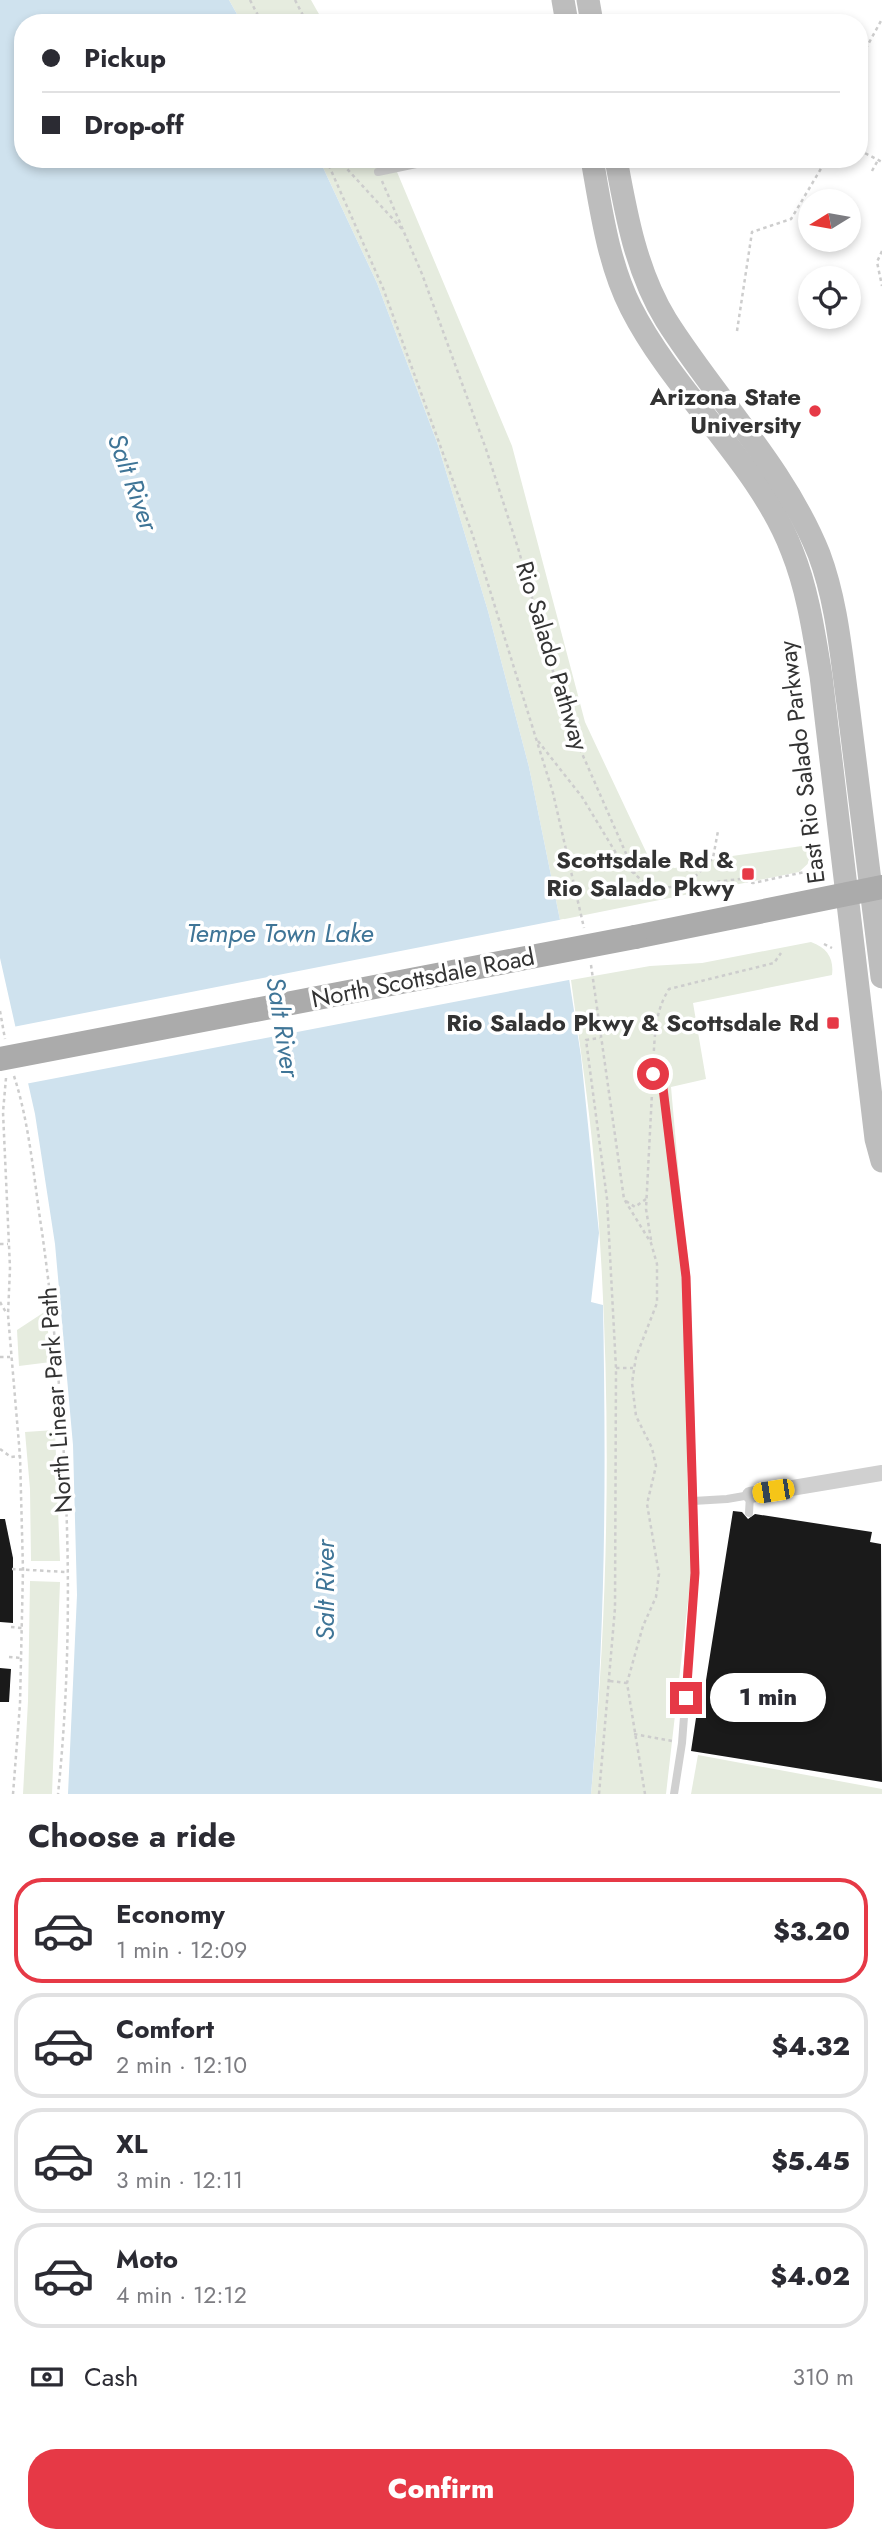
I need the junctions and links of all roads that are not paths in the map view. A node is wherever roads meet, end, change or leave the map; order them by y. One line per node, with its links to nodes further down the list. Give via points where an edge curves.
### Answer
1 (397, 168): 4 (lane)
2 (594, 168): 6 (main road, East Rio Salado Parkway, via 614,262 630,306 657,354 760,491 792,550 809,607 821,676)
3 (618, 168): 5 (main road, via 639,262 656,302 766,460 819,555 836,617)
4 (378, 172)
5 (876, 889): 6 (main road, North Scottsdale Road); 7 (main road)
6 (845, 895): 8 (main road, North Scottsdale Road, bridge); 10 (main road, East Rio Salado Parkway)
7 (882, 977)
8 (5, 1056)
9 (653, 1074): 13 (lane, via 663,1088 686,1277)
10 (882, 1161)
11 (882, 1473): 12 (street)
12 (750, 1495): 13 (lane); 14 (lane)
13 (693, 1501): 15 (lane, via 695,1573)
14 (749, 1513)
15 (674, 1794)

